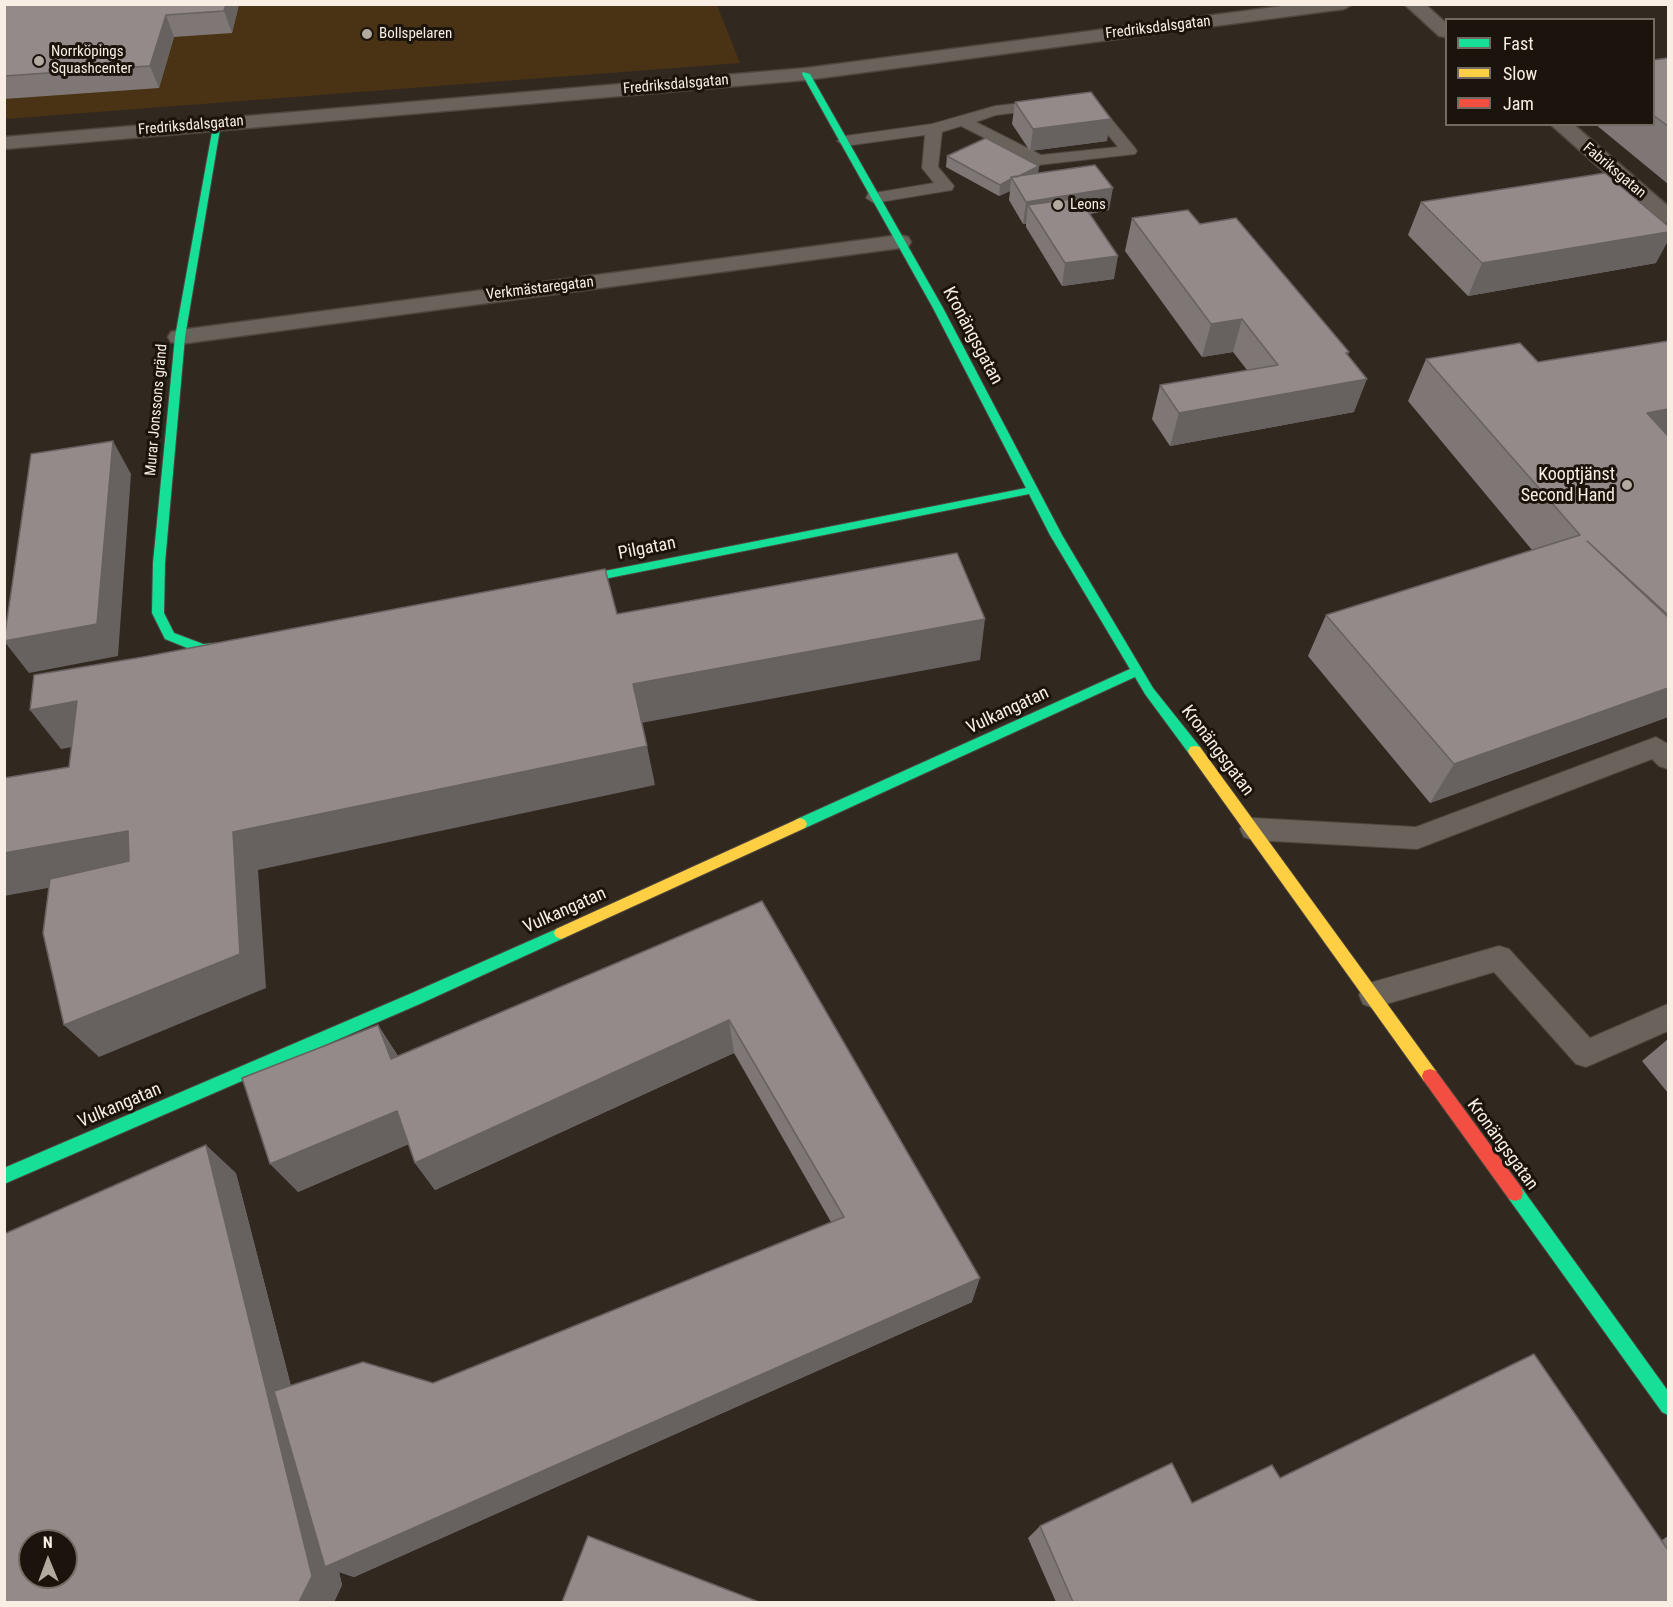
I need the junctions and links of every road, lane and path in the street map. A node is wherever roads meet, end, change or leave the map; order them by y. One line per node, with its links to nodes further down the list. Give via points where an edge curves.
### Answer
1 (1344, 4): 4 (street, Fredriksdalsgatan)
2 (1413, 4): 3 (street)
3 (1445, 31)
4 (806, 74): 6 (street, Fredriksdalsgatan); 9 (street, Kronängsgatan)
5 (963, 121): 5 (lane, via 995,111 1088,100 1129,151 1038,160); 8 (lane)
6 (217, 123): 10 (street, Fredriksdalsgatan); 14 (street, Murar Jonssons gränd)
7 (1562, 126): 12 (street, Fabriksgatan)
8 (934, 129): 9 (lane); 11 (lane, via 930,168 946,186)
9 (845, 141): 11 (street, Kronängsgatan)
10 (4, 143)
11 (874, 198): 13 (street, Kronängsgatan)
12 (1668, 217)
13 (900, 242): 14 (street, Verkmästaregatan); 15 (street, Kronängsgatan)
14 (180, 337): 17 (street, Murar Jonssons gränd, via 158,613 169,636 202,649)
15 (1032, 490): 16 (street, Pilgatan); 18 (street, Kronängsgatan)
16 (547, 586)
17 (253, 644)
18 (1137, 671): 20 (street, Kronängsgatan); 23 (street, Vulkangatan, via 417,998)
19 (1668, 759): 20 (lane, via 1656,747 1417,838)
20 (1253, 829): 21 (street, Kronängsgatan)
21 (1373, 995): 22 (lane, via 1499,958 1586,1054); 24 (street, Kronängsgatan)
22 (1668, 1017)
23 (4, 1176)
24 (1668, 1406)

